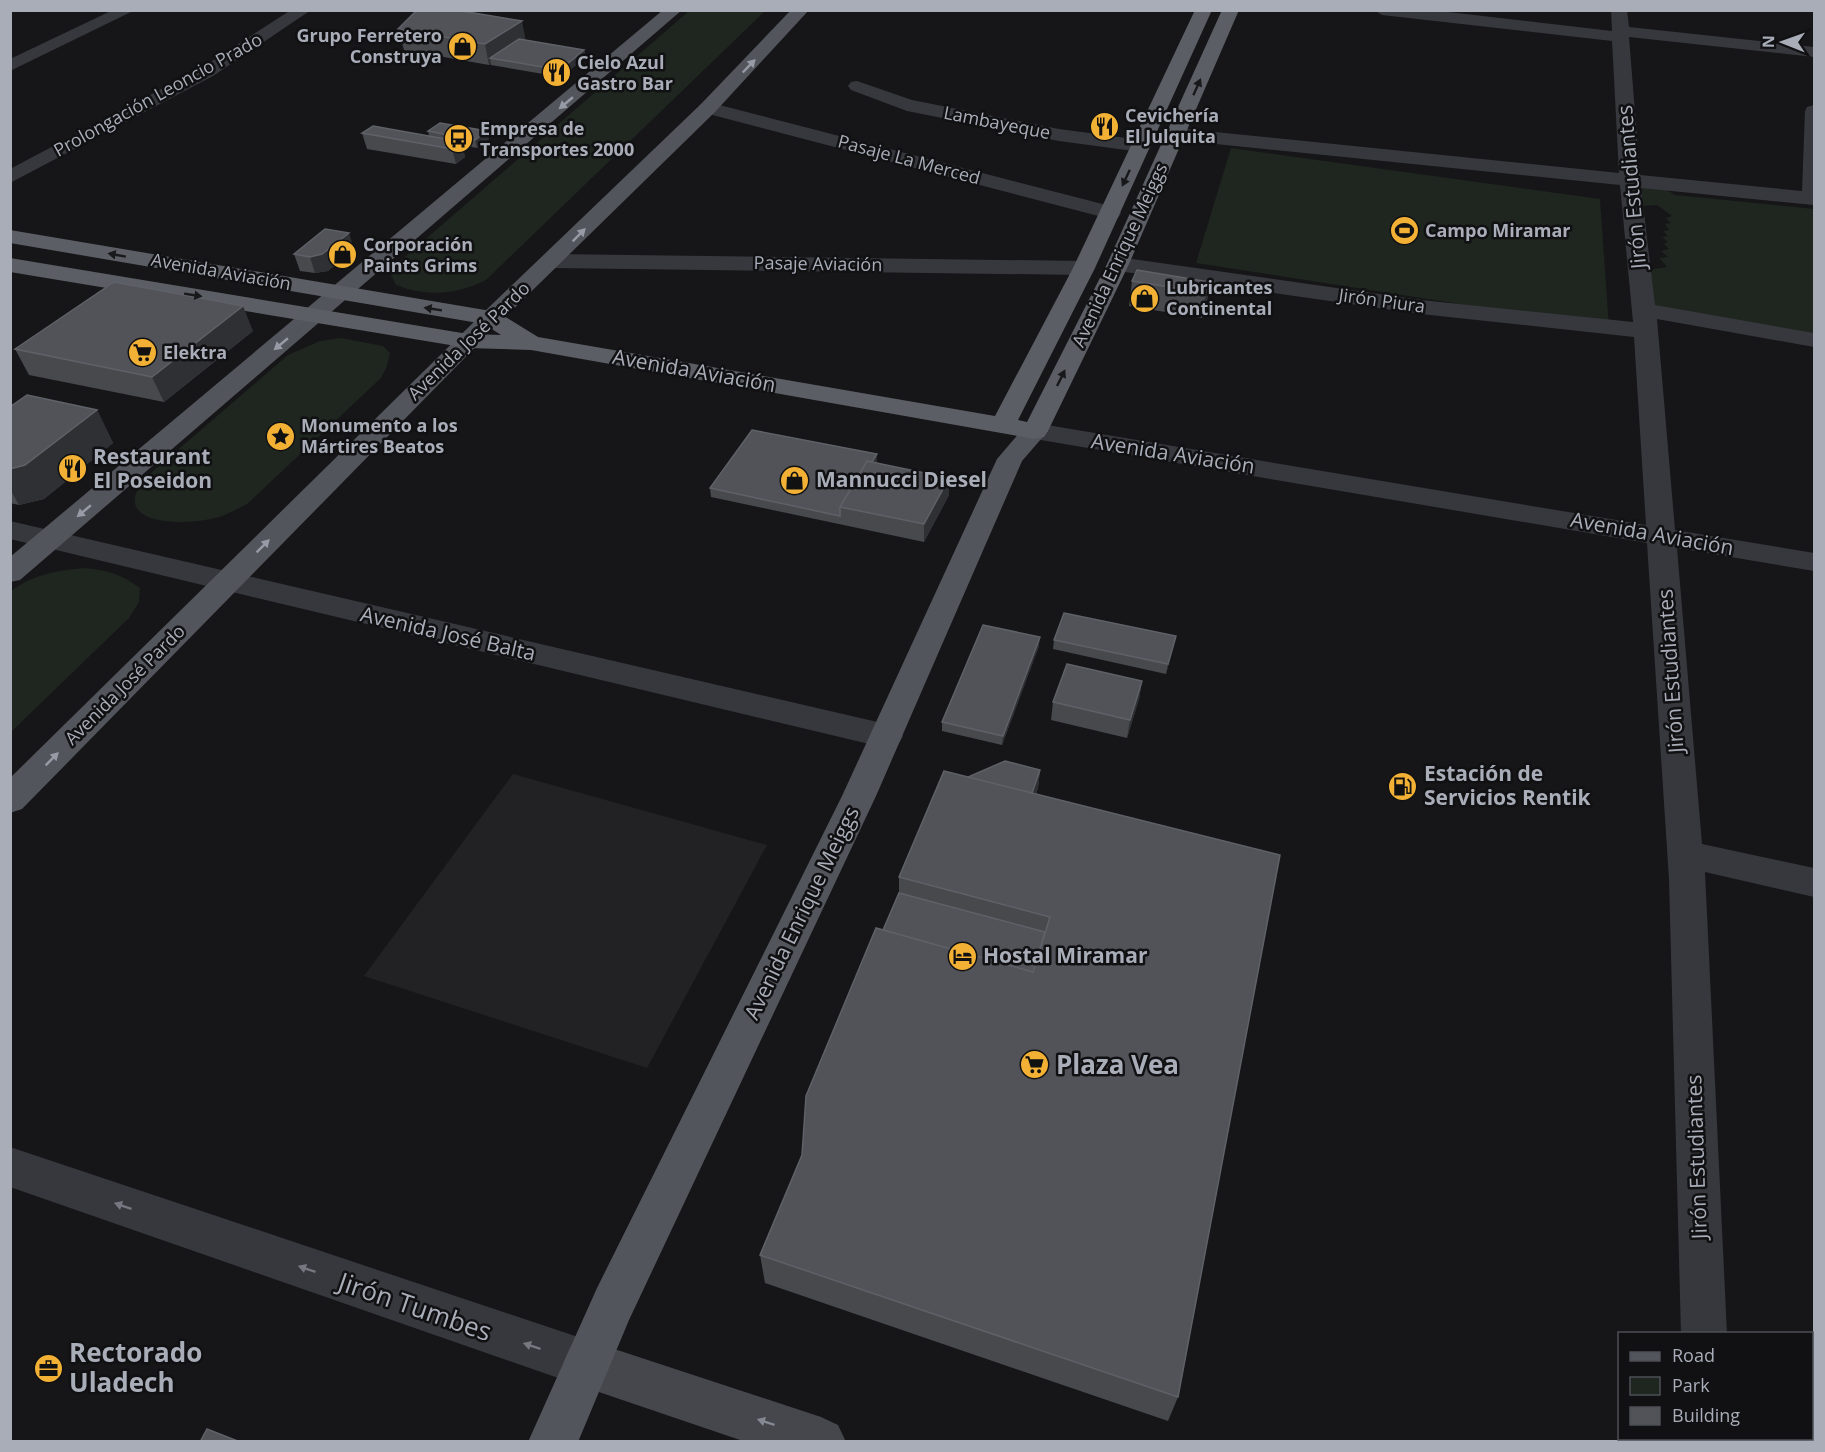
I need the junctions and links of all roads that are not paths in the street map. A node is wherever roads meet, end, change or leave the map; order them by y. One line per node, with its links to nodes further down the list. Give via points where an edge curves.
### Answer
1 (127, 10): 10 (street)
2 (303, 10): 16 (street, Prolongación Leoncio Prado, via 207,72)
3 (674, 10): 25 (main road, one-way to 25)
4 (801, 10): 12 (main road, Avenida José Pardo, one-way to 4)
5 (1204, 10): 15 (highway, Avenida Enrique Meiggs)
6 (1231, 10): 14 (highway, Avenida Enrique Meiggs, one-way to 6)
7 (1382, 10): 8 (street)
8 (1620, 26): 9 (street); 17 (street, Jirón Estudiantes)
9 (1815, 52)
10 (10, 66)
11 (857, 86): 15 (street, Lambayeque, via 907,105 1059,135)
12 (708, 108): 19 (street, Pasaje La Merced); 21 (main road, Avenida José Pardo, one-way to 12)
13 (1815, 111): 18 (street)
14 (1176, 134): 17 (street); 22 (highway, Avenida Enrique Meiggs)
15 (1141, 146): 19 (highway, Avenida Enrique Meiggs, one-way to 19)
16 (10, 177)
17 (1630, 182): 18 (street); 28 (street, Jirón Estudiantes)
18 (1813, 198)
19 (1110, 213): 24 (highway, Avenida Enrique Meiggs)
20 (10, 236): 25 (highway, Avenida Aviación, one-way to 20)
21 (553, 261): 24 (street, Pasaje Aviación); 27 (main road, Avenida José Pardo)
22 (1118, 264): 28 (street, Jirón Piura, via 1421,307); 33 (highway, Avenida Enrique Meiggs, one-way to 22)
23 (10, 265): 26 (highway, Avenida Aviación, one-way to 26)
24 (1084, 268): 32 (highway, Avenida Enrique Meiggs)
25 (342, 293): 26 (main road); 27 (highway, Avenida Aviación, one-way to 25)
26 (315, 316): 30 (highway, Avenida Aviación); 37 (main road, one-way to 37)
27 (491, 318): 30 (main road, Avenida José Pardo); 31 (highway, Avenida Aviación)
28 (1644, 321): 29 (street, Jirón Piura); 36 (street, Jirón Estudiantes)
29 (1815, 340)
30 (468, 341): 31 (highway, Avenida Aviación); 40 (main road, Avenida José Pardo, one-way to 30)
31 (531, 343): 32 (highway, Avenida Aviación)
32 (1003, 425): 33 (highway, Avenida Aviación); 34 (main road)
33 (1035, 431): 34 (main road, Avenida Enrique Meiggs); 36 (street, Avenida Aviación)
34 (1010, 459): 41 (main road, Avenida Enrique Meiggs)
35 (10, 530): 37 (street, Avenida José Balta)
36 (1661, 536): 38 (street, Avenida Aviación); 43 (street, Jirón Estudiantes)
37 (50, 540): 39 (main road); 40 (street, Avenida José Balta)
38 (1815, 562)
39 (10, 573)
40 (227, 582): 41 (street, Avenida José Balta); 42 (main road, Avenida José Pardo, one-way to 40)
41 (886, 736): 47 (main road, Avenida Enrique Meiggs)
42 (10, 800)
43 (1685, 854): 44 (street); 46 (street, Jirón Estudiantes)
44 (1815, 882)
45 (10, 1167): 47 (street, Jirón Tumbes, one-way to 45)
46 (1704, 1332)
47 (587, 1364): 48 (main road, Avenida Enrique Meiggs); 49 (main road, Jirón Tumbes, one-way to 47)
48 (553, 1442)
49 (821, 1442)

